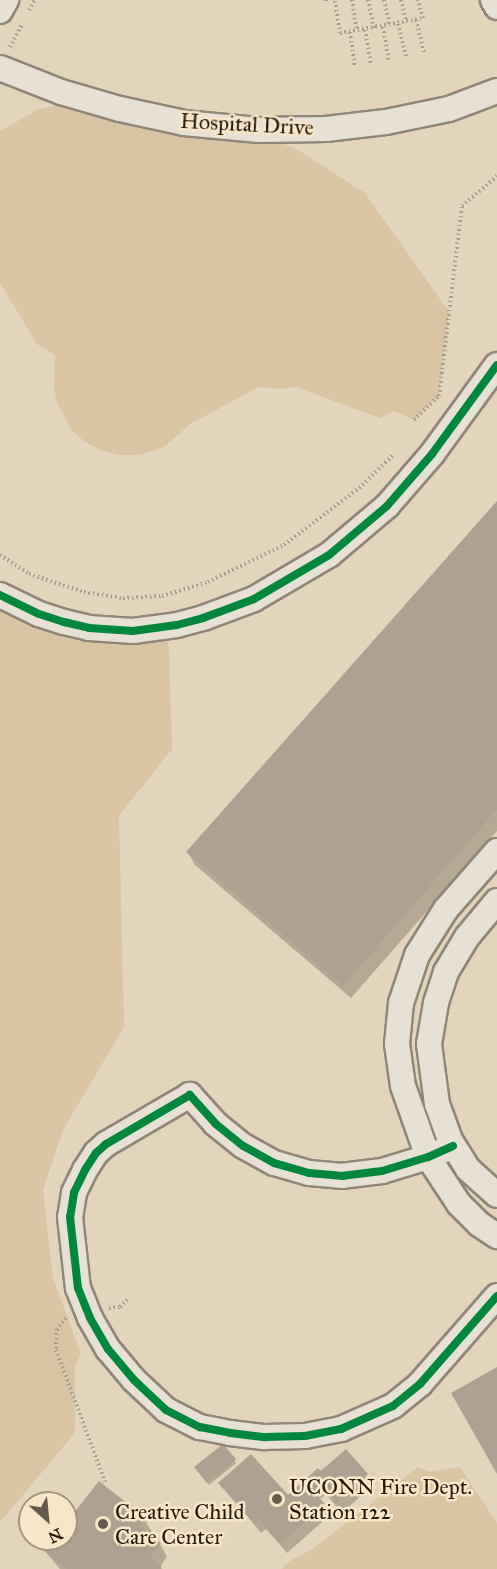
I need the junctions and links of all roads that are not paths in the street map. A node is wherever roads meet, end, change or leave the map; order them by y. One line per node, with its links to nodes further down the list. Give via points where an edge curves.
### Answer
1 (6, 0): 4 (street)
2 (493, 0): 3 (street)
3 (497, 7)
4 (0, 11)
5 (2, 62): 6 (street, Hospital Drive, via 61,92 120,109 184,123 259,130 326,129 386,122 449,109)
6 (497, 91)
7 (497, 365): 8 (street, via 432,454 387,506 329,555 254,598 194,621 133,631 64,622)
8 (0, 595)
9 (497, 851): 12 (street, via 446,909 425,940 400,1003 399,1070)
10 (497, 901): 11 (street, via 446,972 431,1026 433,1082 442,1123)
11 (453, 1146): 12 (street); 13 (street, via 468,1168)
12 (428, 1157): 14 (street, via 459,1204); 15 (street, via 359,1175 292,1169 243,1146 214,1123 190,1095 100,1148 78,1182 71,1204 70,1230 75,1273 86,1310 120,1364 153,1399 177,1417 230,1433 283,1437 341,1429 393,1406 420,1384)
13 (497, 1195)
14 (497, 1236)
15 (497, 1296)

